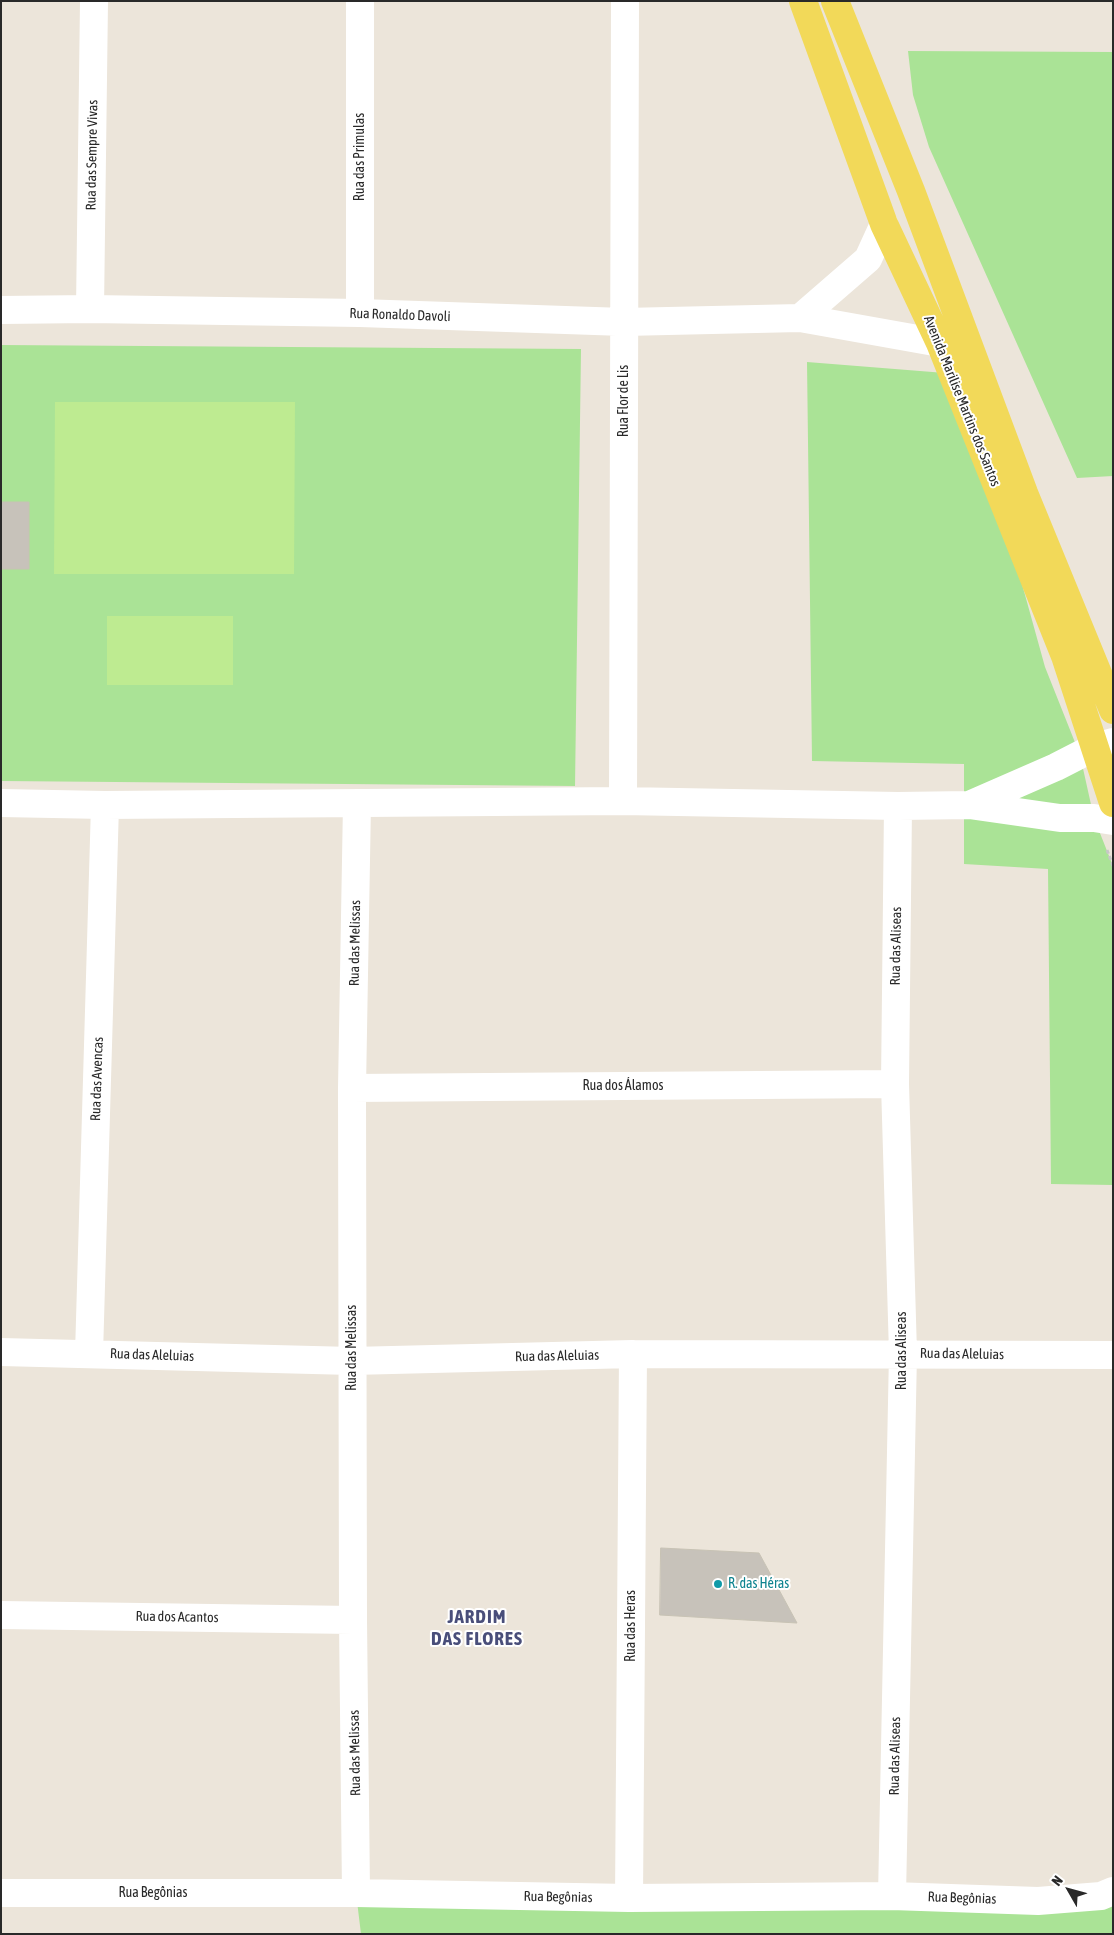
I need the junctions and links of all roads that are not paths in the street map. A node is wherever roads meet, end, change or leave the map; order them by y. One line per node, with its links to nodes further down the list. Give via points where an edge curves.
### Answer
1 (94, 1): 7 (street, Rua das Sempre Vivas)
2 (360, 1): 9 (street, Rua das Primulas)
3 (625, 1): 11 (street, Rua Flor de Lis)
4 (803, 1): 6 (main road, Avenida Marilise Martins dos Santos)
5 (835, 1): 13 (main road, Avenida Marilise Martins dos Santos, via 912,191 1024,493)
6 (884, 224): 10 (street, via 868,259); 12 (main road, Avenida Marilise Martins dos Santos)
7 (90, 309): 8 (street, Rua Ronaldo Davoli); 9 (street, Rua Ronaldo Davoli)
8 (1, 310)
9 (360, 313): 11 (street, Rua Ronaldo Davoli)
10 (800, 318): 11 (street, Rua Ronaldo Davoli); 12 (street, Rua Ronaldo Davoli)
11 (624, 322): 15 (street, Rua Flor de Lis)
12 (940, 343): 14 (main road, Avenida Marilise Martins dos Santos, via 1065,656)
13 (1113, 710)
14 (1104, 744): 18 (main road, Avenida Marilise Martins dos Santos); 20 (street)
15 (623, 800): 17 (street); 21 (street)
16 (1, 803): 19 (street)
17 (358, 803): 19 (street); 24 (street, Rua das Melissas)
18 (1113, 803)
19 (106, 805): 27 (street, Rua das Avencas)
20 (969, 805): 21 (street); 22 (street, via 1060,818)
21 (898, 806): 23 (street, Rua das Aliseas)
22 (1113, 821)
23 (895, 1084): 24 (street, Rua dos Álamos); 26 (street, Rua das Aliseas)
24 (352, 1088): 30 (street, Rua das Melissas)
25 (1, 1352): 27 (street, Rua das Aleluias)
26 (903, 1353): 28 (street, Rua das Aleluias); 29 (street, Rua das Aleluias); 36 (street, Rua das Aliseas)
27 (89, 1354): 30 (street, Rua das Aleluias)
28 (633, 1354): 30 (street, Rua das Aleluias); 37 (street, Rua das Heras)
29 (1113, 1355)
30 (352, 1361): 32 (street, Rua das Melissas)
31 (1, 1615): 32 (street, Rua dos Acantos)
32 (353, 1620): 34 (street, Rua das Melissas)
33 (1113, 1891): 36 (street, Rua Begônias, via 1101,1896 1038,1901)
34 (356, 1893): 35 (street, Rua Begônias); 37 (street, Rua Begônias)
35 (1, 1894)
36 (892, 1896): 37 (street, Rua Begônias)
37 (629, 1898)

